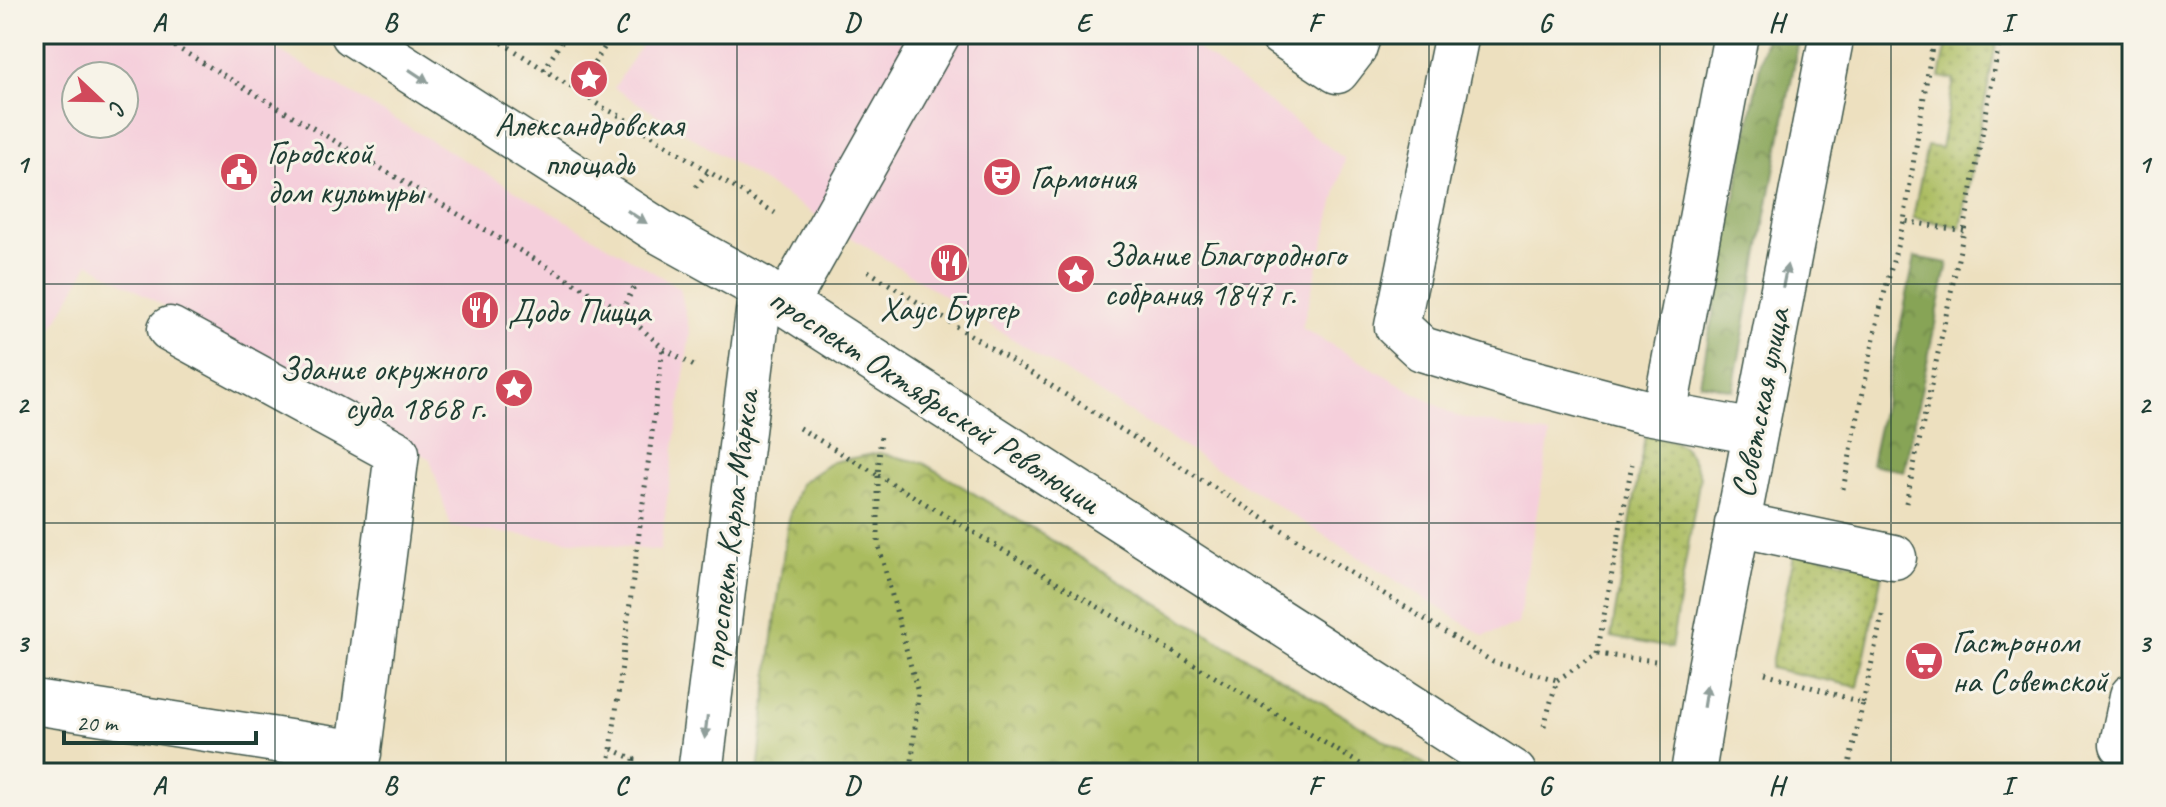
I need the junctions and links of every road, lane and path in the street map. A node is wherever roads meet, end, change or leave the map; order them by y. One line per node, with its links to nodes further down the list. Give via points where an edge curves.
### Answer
1 (154, 34): 22 (path, via 622,311)
2 (489, 34): 14 (path)
3 (566, 34): 14 (path)
4 (613, 34): 15 (path)
5 (938, 34): 18 (main road)
6 (1281, 34): 7 (main road, via 1337,71)
7 (1359, 34)
8 (1457, 34): 25 (main road, via 1397,326 1422,349)
9 (1736, 34): 25 (main road)
10 (1832, 34): 26 (main road, Советская улица, one-way to 10)
11 (1934, 34): 16 (path)
12 (2001, 34): 17 (path)
13 (364, 37): 20 (main road, проспект Октябрьской Революции, one-way to 20, via 662,233)
14 (544, 70): 15 (path)
15 (577, 90): 18 (path)
16 (1904, 221): 17 (path); 28 (path)
17 (1964, 231): 30 (path)
18 (821, 242): 19 (path); 20 (main road)
19 (907, 295): 23 (path); 34 (path, via 1493,662)
20 (773, 296): 23 (main road, проспект Октябрьской Революции); 24 (main road, проспект Карла Маркса)
21 (170, 329): 41 (main road, via 397,453)
22 (663, 348): 24 (path); 40 (path)
23 (886, 368): 27 (path); 47 (main road, проспект Октябрьской Революции)
24 (747, 398): 27 (path); 44 (main road, проспект Карла Маркса, one-way to 44)
25 (1664, 415): 26 (main road)
26 (1755, 432): 29 (main road, Советская улица)
27 (878, 475): 45 (path, via 878,543 918,693); 46 (path)
28 (1840, 503)
29 (1737, 524): 30 (main road); 33 (main road, Советская улица)
30 (1894, 557): 37 (path)
31 (1605, 609): 32 (path)
32 (1597, 654): 33 (path); 34 (path)
33 (1710, 668): 37 (path, via 1766,673); 48 (main road, Советская улица, one-way to 33)
34 (1557, 680): 38 (path)
35 (2132, 696): 39 (main road, via 2122,744)
36 (34, 702): 41 (main road)
37 (1863, 703): 49 (path)
38 (1542, 733)
39 (2132, 746)
40 (612, 749): 42 (path); 43 (path, via 634,759)
41 (357, 763)
42 (608, 773)
43 (632, 773)
44 (700, 773)
45 (911, 773)
46 (1375, 773)
47 (1514, 773)
48 (1693, 773)
49 (1847, 773)

